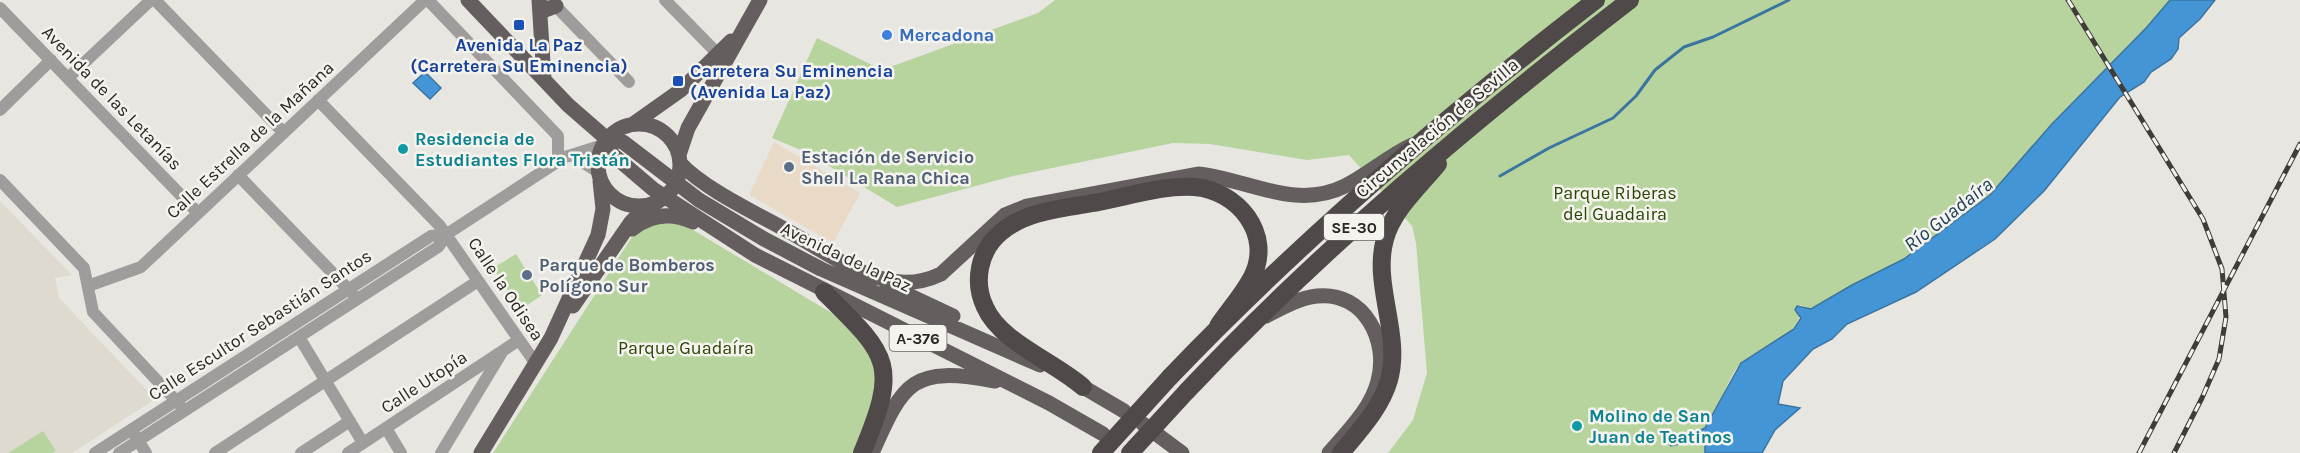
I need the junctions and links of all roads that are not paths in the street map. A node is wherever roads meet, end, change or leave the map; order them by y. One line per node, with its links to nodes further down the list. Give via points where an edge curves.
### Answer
1 (153, 0): 13 (street); 19 (street)
2 (426, 0): 16 (street, Calle Estrella de la Mañana); 25 (street, via 558,136)
3 (468, 0): 14 (main road, Avenida de la Paz)
4 (665, 0): 11 (street)
5 (760, 0): 10 (main road)
6 (1596, 0): 21 (highway, Circunvalación de Sevilla / SE-30)
7 (1630, 0): 20 (highway, Circunvalación de Sevilla / SE-30)
8 (546, 4): 14 (main road); 15 (street)
9 (0, 8): 12 (street, Avenida de las Letanías)
10 (748, 23): 11 (main road); 24 (main road, via 687,129)
11 (717, 54): 18 (main road, via 681,90)
12 (51, 60): 13 (street, Avenida de las Letanías); 17 (street)
13 (68, 78): 33 (street, Avenida de las Letanías)
14 (544, 80): 22 (main road, Avenida de la Paz)
15 (629, 82)
16 (318, 100): 19 (street, Calle Estrella de la Mañana); 34 (street, Calle la Odisea)
17 (0, 110)
18 (633, 124): 22 (main road, via 614,132); 24 (main road, via 662,130 673,141)
19 (284, 133): 26 (street, Calle Estrella de la Mañana)
20 (1461, 134): 44 (highway, Circunvalación de Sevilla / SE-30, via 1337,241); 80 (highway, via 1410,196 1385,239 1383,294 1392,355 1389,380 1376,408)
21 (1425, 138): 38 (main road, via 1322,195 1278,194 1209,175 1169,177 1027,206 1005,215 952,265 928,280 895,282); 45 (highway, Circunvalación de Sevilla / SE-30)
22 (605, 142): 23 (street, Calle Escultor Sebastián Santos); 27 (main road, via 599,153); 29 (main road, Avenida de la Paz, via 623,142); 30 (main road, Avenida de la Paz, via 612,154)
23 (571, 155): 25 (street, Calle Escultor Sebastián Santos); 27 (street)
24 (680, 159): 29 (main road); 35 (main road, via 748,209)
25 (558, 162): 34 (street, Calle Escultor Sebastián Santos)
26 (238, 175): 33 (street, Calle Estrella de la Mañana); 41 (street)
27 (599, 176): 31 (main road, via 608,193 619,201); 47 (main road, via 603,209 598,235)
28 (0, 180): 40 (street, via 84,268)
29 (676, 184): 30 (main road); 32 (main road, Avenida de la Paz)
30 (666, 197): 31 (main road); 37 (main road, Avenida de la Paz)
31 (647, 206): 36 (main road)
32 (709, 206): 35 (main road); 51 (main road, Avenida de la Paz, via 821,269)
33 (198, 213): 40 (street, Calle Estrella de la Mañana, via 141,267)
34 (447, 234): 39 (street, Calle la Odisea); 41 (street, Calle Escultor Sebastián Santos, via 431,236); 43 (street, Calle Escultor Sebastián Santos, via 438,247)
35 (803, 240): 38 (main road)
36 (616, 243): 37 (main road, via 642,221 665,215 689,220); 47 (main road)
37 (739, 245): 42 (main road, Avenida de la Paz)
38 (856, 268): 51 (main road, via 983,331)
39 (478, 281): 48 (street, Calle la Odisea); 52 (street)
40 (88, 286): 55 (street, via 93,312)
41 (348, 289): 43 (street); 55 (street, Calle Escultor Sebastián Santos)
42 (824, 292): 53 (main road, A-376); 74 (highway, via 874,344 884,366 884,389 877,417)
43 (357, 299): 46 (street, Calle Escultor Sebastián Santos)
44 (1250, 324): 77 (highway, Circunvalación de Sevilla / SE-30, bridge); 79 (main road, via 1302,298 1320,295 1356,307 1371,322 1383,360 1378,384 1366,407)
45 (1218, 326): 54 (highway, via 1252,276 1258,244 1250,219 1227,196 1193,186 1165,188 1034,215 1012,224 989,245 982,259 979,282 985,308 1010,336); 76 (highway, Circunvalación de Sevilla / SE-30, bridge)
46 (299, 337): 52 (street); 56 (street, Calle Escultor Sebastián Santos)
47 (551, 338): 50 (main road)
48 (519, 340): 49 (street, Calle Utopía); 50 (street, Calle la Odisea)
49 (502, 351): 60 (street, Calle Utopía); 72 (street)
50 (536, 364): 73 (main road)
51 (1047, 368): 54 (main road, Avenida de la Paz)
52 (325, 381): 58 (street); 68 (street)
53 (1013, 385): 61 (main road, A-376); 75 (main road, via 956,374 918,381 890,413)
54 (1083, 387): 57 (main road, Avenida de la Paz)
55 (176, 400): 56 (street); 62 (street, Calle Escultor Sebastián Santos)
56 (185, 410): 62 (street, Calle Escultor Sebastián Santos)
57 (1124, 411)
58 (350, 421): 63 (street); 69 (street)
59 (1143, 424): 64 (main road)
60 (386, 428): 63 (street, Calle Utopía); 71 (street)
61 (1103, 434)
62 (134, 435): 65 (street, Calle Escultor Sebastián Santos); 66 (street, Calle Escultor Sebastián Santos); 67 (street)
63 (363, 443): 70 (street, Calle Utopía)
64 (1177, 449): 78 (main road, via 1182,446)
65 (95, 453)
66 (119, 453)
67 (146, 453)
68 (215, 453)
69 (301, 453)
70 (348, 453)
71 (401, 453)
72 (441, 453)
73 (481, 453)
74 (862, 453)
75 (872, 453)
76 (1101, 453)
77 (1130, 453)
78 (1194, 453)
79 (1329, 453)
80 (1341, 453)

